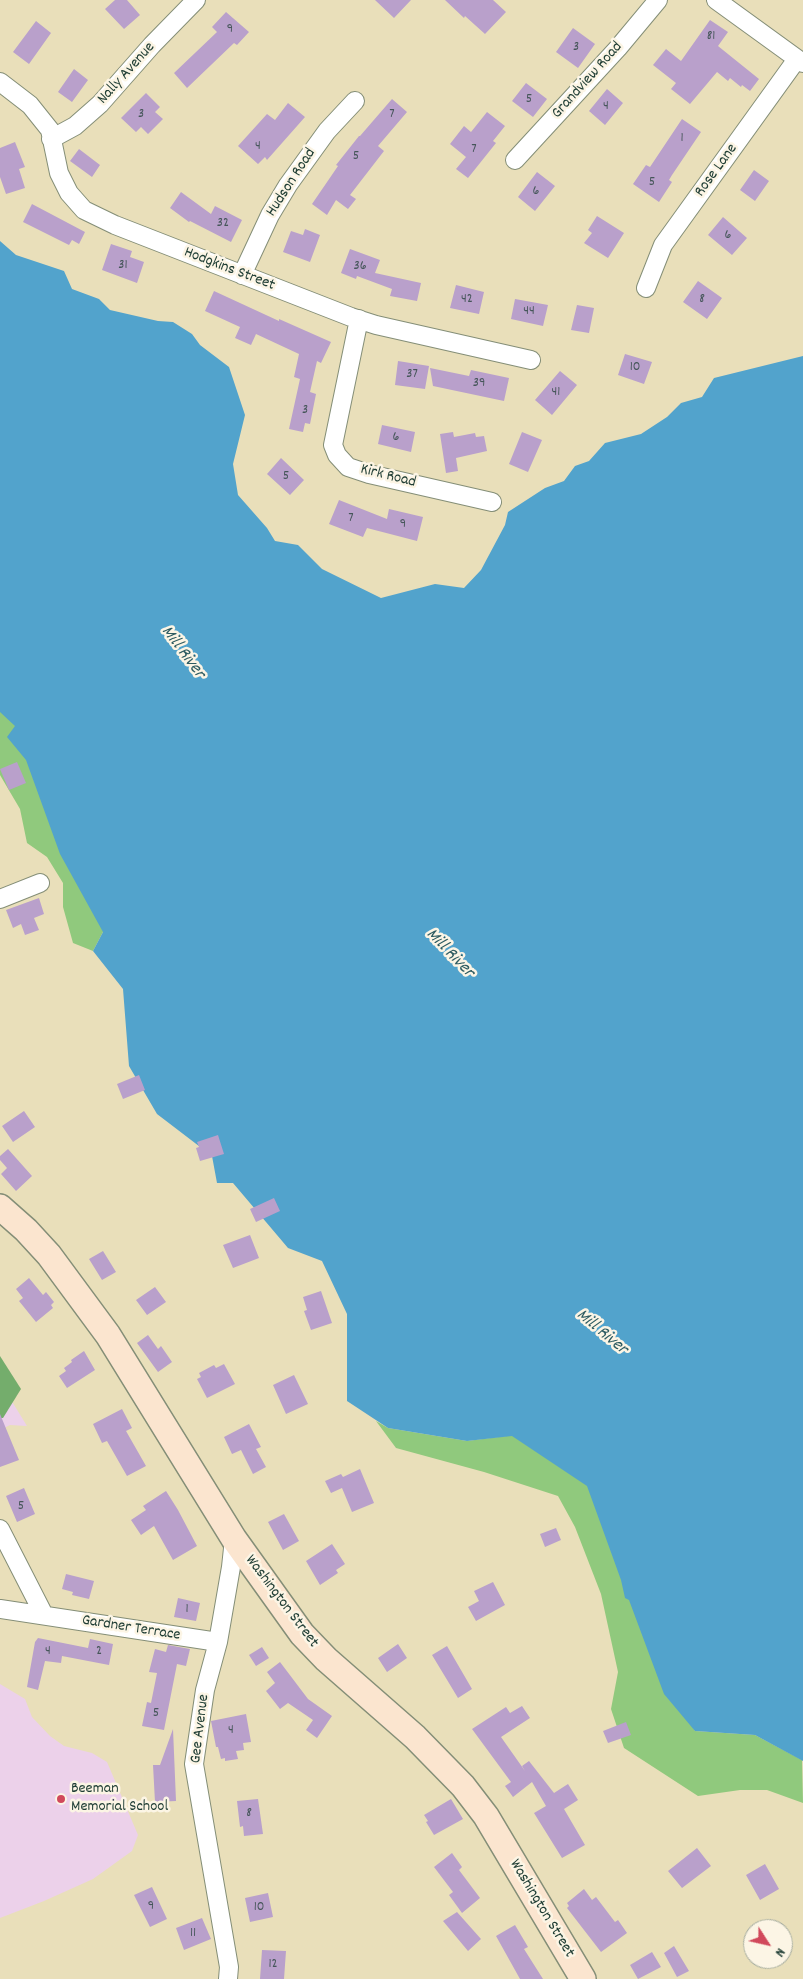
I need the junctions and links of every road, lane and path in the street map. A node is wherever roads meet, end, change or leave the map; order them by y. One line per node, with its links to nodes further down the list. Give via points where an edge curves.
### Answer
1 (196, 0): 7 (street, Nally Avenue, via 100,104 75,126)
2 (658, 0): 8 (street, Grandview Road)
3 (716, 0): 4 (street)
4 (800, 61): 10 (street, Rose Lane, via 663,246)
5 (0, 82): 7 (street, Hodgkins Street, via 30,105 50,130)
6 (355, 101): 9 (street, Hudson Road, via 327,131 288,185)
7 (51, 139): 9 (street, Hodgkins Street, via 59,173 69,193 84,210)
8 (515, 160)
9 (242, 275): 11 (street, Hodgkins Street)
10 (646, 288)
11 (359, 319): 12 (street, Hodgkins Street); 13 (street, Kirk Road, via 333,445 337,455 348,467 369,474)
12 (531, 360)
13 (492, 502)
14 (40, 883): 15 (street)
15 (0, 899)
16 (0, 1207): 18 (main road, Washington Street, via 50,1255 108,1335)
17 (0, 1529): 20 (street)
18 (234, 1539): 21 (street, Gee Avenue); 23 (main road, Washington Street, via 308,1641 415,1737 463,1786 486,1816)
19 (0, 1609): 20 (street, Gardner Terrace)
20 (44, 1615): 21 (street, Gardner Terrace)
21 (218, 1642): 22 (street, Gee Avenue, via 205,1690 194,1764 229,1967)
22 (228, 1979)
23 (583, 1979)

